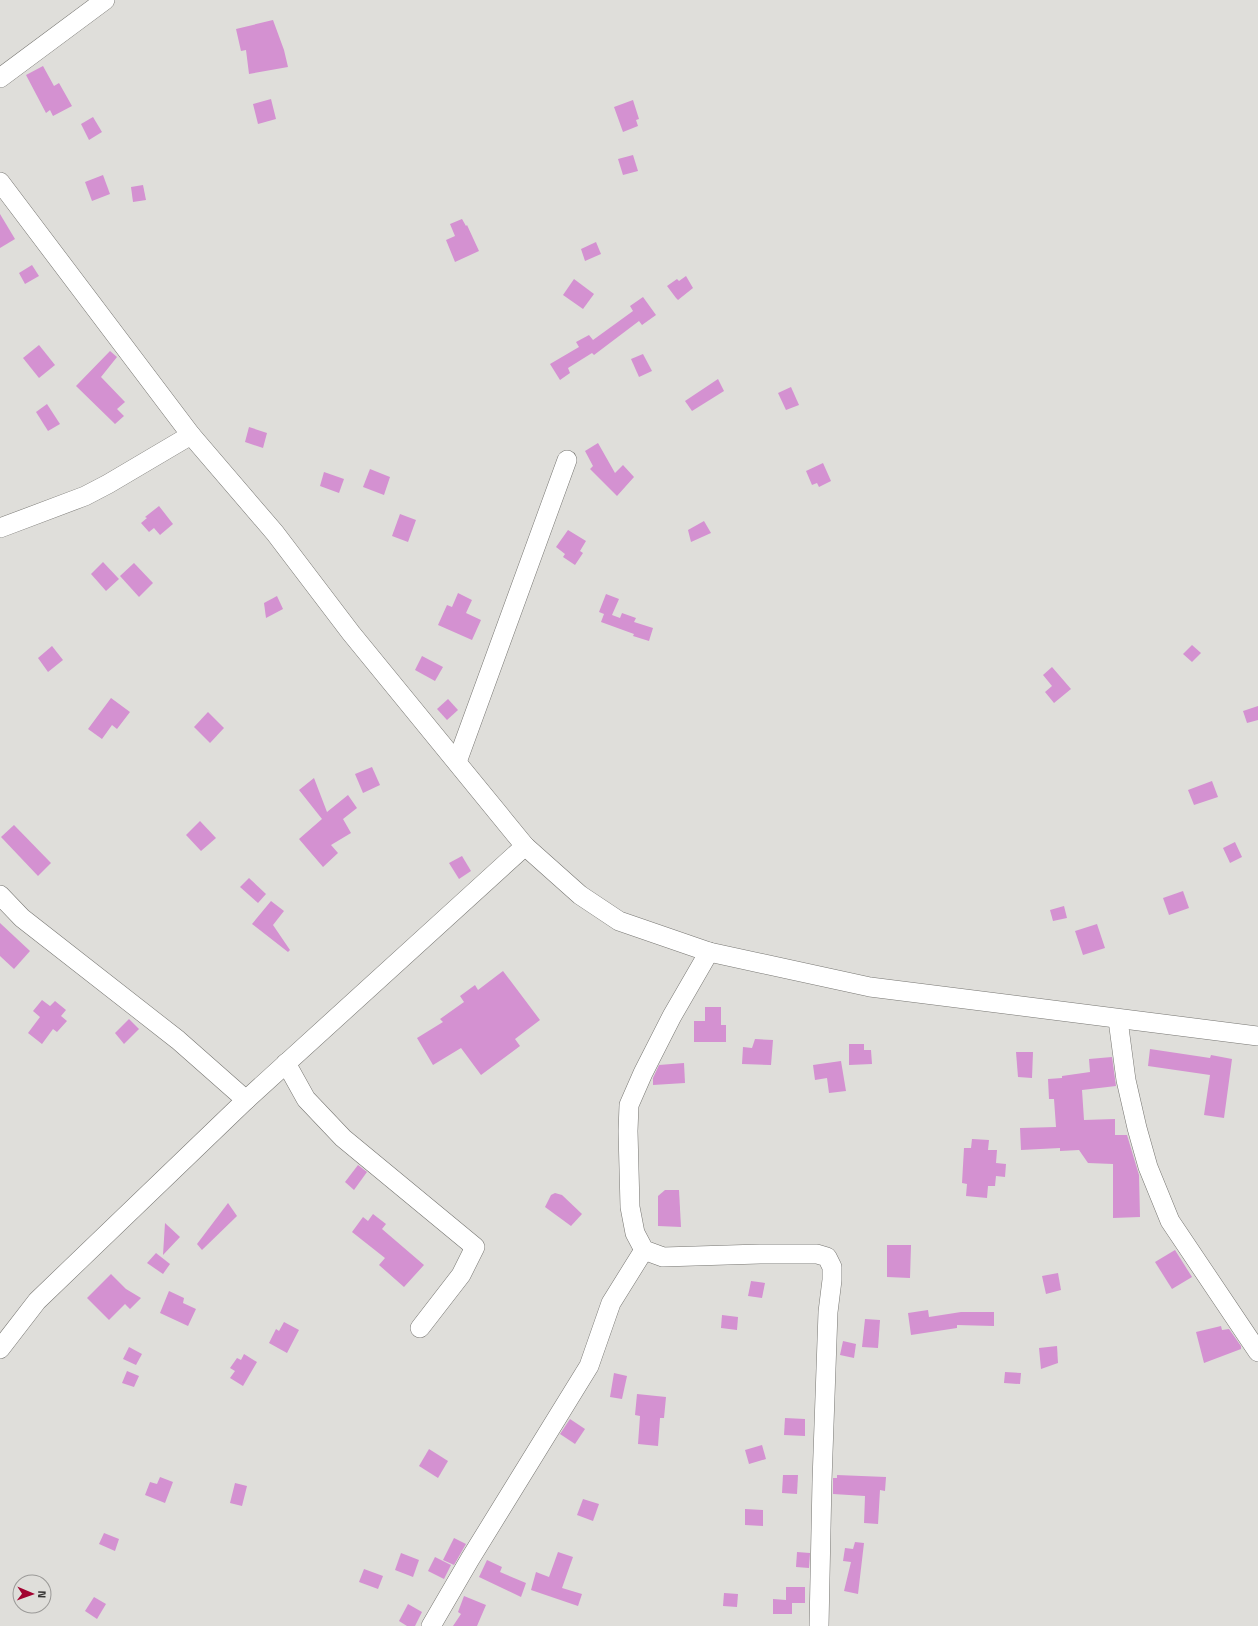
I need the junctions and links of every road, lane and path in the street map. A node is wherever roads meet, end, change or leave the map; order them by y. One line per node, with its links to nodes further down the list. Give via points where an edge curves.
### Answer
1 (106, 0): 2 (street)
2 (0, 78)
3 (0, 182): 4 (street)
4 (191, 435): 6 (street, via 85,496); 7 (street, via 275,533)
5 (567, 460): 7 (street)
6 (0, 528)
7 (457, 762): 8 (street)
8 (525, 846): 10 (street, via 580,895 619,921); 13 (street)
9 (0, 895): 14 (street, via 22,918 178,1040)
10 (709, 952): 11 (street, via 870,987); 15 (street, via 668,1023 629,1104 630,1207 635,1233)
11 (1118, 1020): 12 (street); 18 (street, via 1126,1080 1137,1128 1148,1167 1170,1221)
12 (1258, 1036)
13 (286, 1063): 14 (street); 16 (street, via 306,1099 343,1138 475,1247 460,1274)
14 (246, 1100): 17 (street, via 37,1301)
15 (644, 1250): 19 (street, via 611,1304 589,1366); 20 (street, via 663,1257 818,1254 827,1257 832,1267 828,1312)
16 (420, 1328)
17 (0, 1348)
18 (1258, 1352)
19 (431, 1626)
20 (819, 1626)

